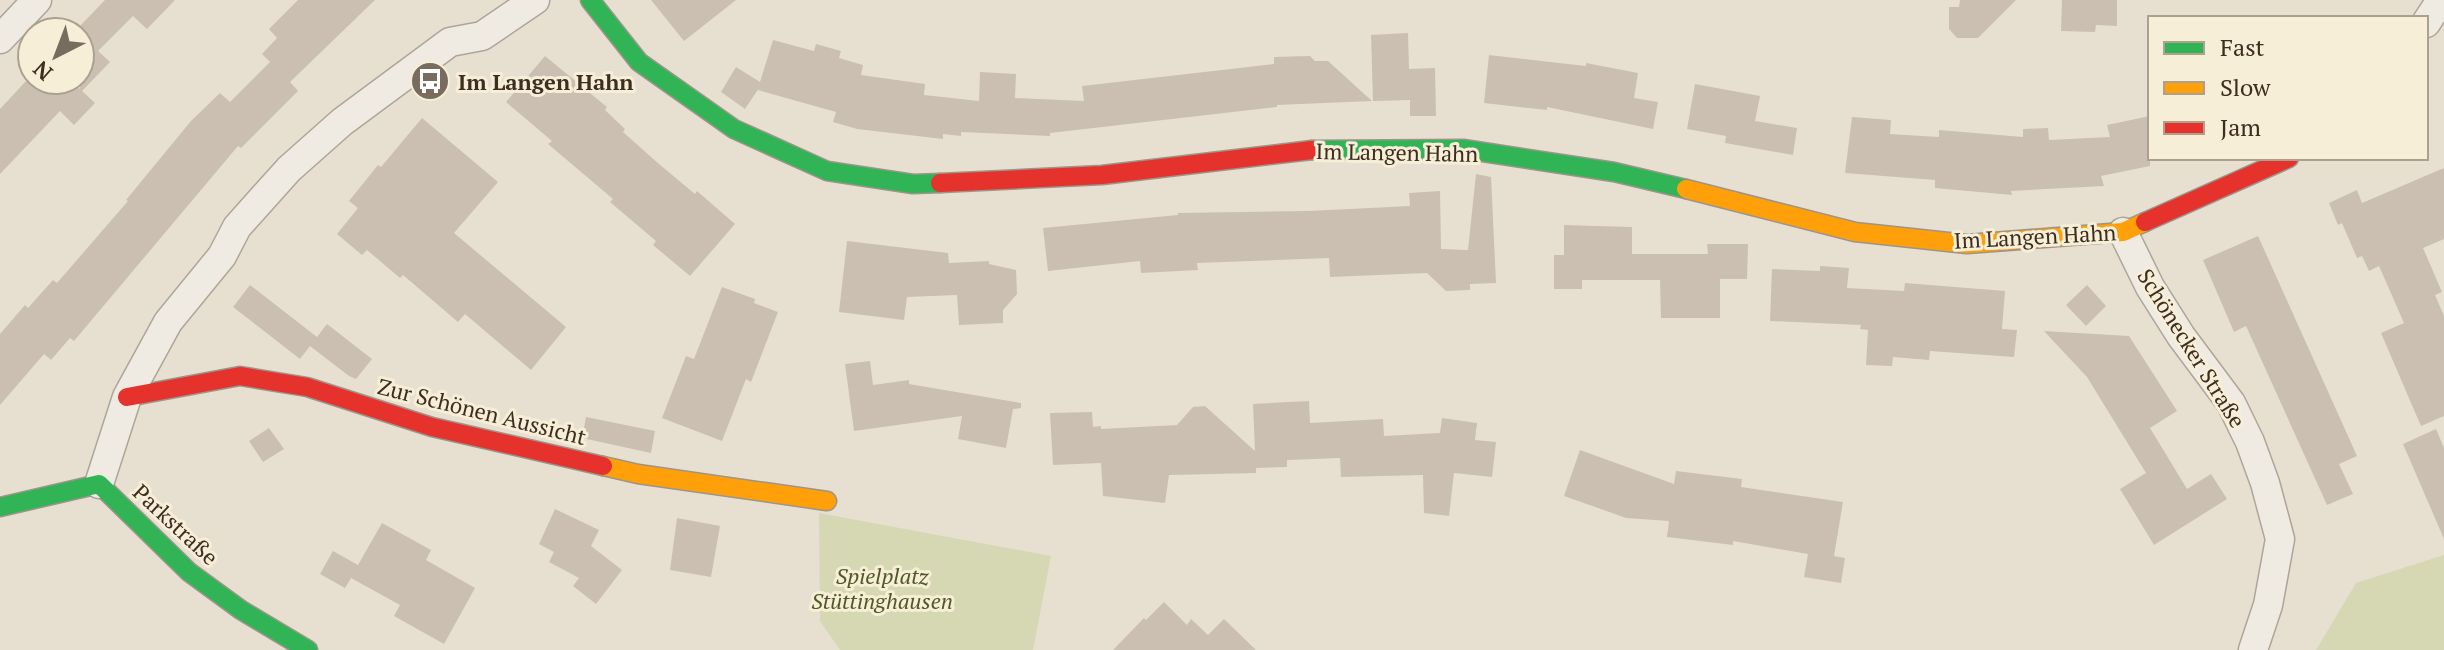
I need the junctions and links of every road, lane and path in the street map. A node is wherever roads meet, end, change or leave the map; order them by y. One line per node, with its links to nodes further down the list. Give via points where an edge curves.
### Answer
1 (37, 0): 6 (street)
2 (535, 0): 9 (street, via 482,36 450,42 342,122 289,169 237,227 222,256 168,322)
3 (590, 0): 8 (street, Im Langen Hahn, via 639,62 734,129 827,171 913,184 1102,175 1311,150 1463,149 1614,172 1855,232 1967,244)
4 (2441, 0): 5 (street)
5 (2428, 20)
6 (0, 39)
7 (2285, 160): 8 (street, Im Langen Hahn)
8 (2123, 232): 14 (street, Schönecker Straße, via 2150,287 2231,403 2265,483 2280,539)
9 (127, 397): 10 (street); 11 (street, Zur Schönen Aussicht, via 240,376 307,387 432,427 638,474)
10 (99, 484): 12 (street, Parkstraße); 13 (street, Parkstraße, via 201,582)
11 (827, 501)
12 (0, 507)
13 (308, 650)
14 (2253, 650)

